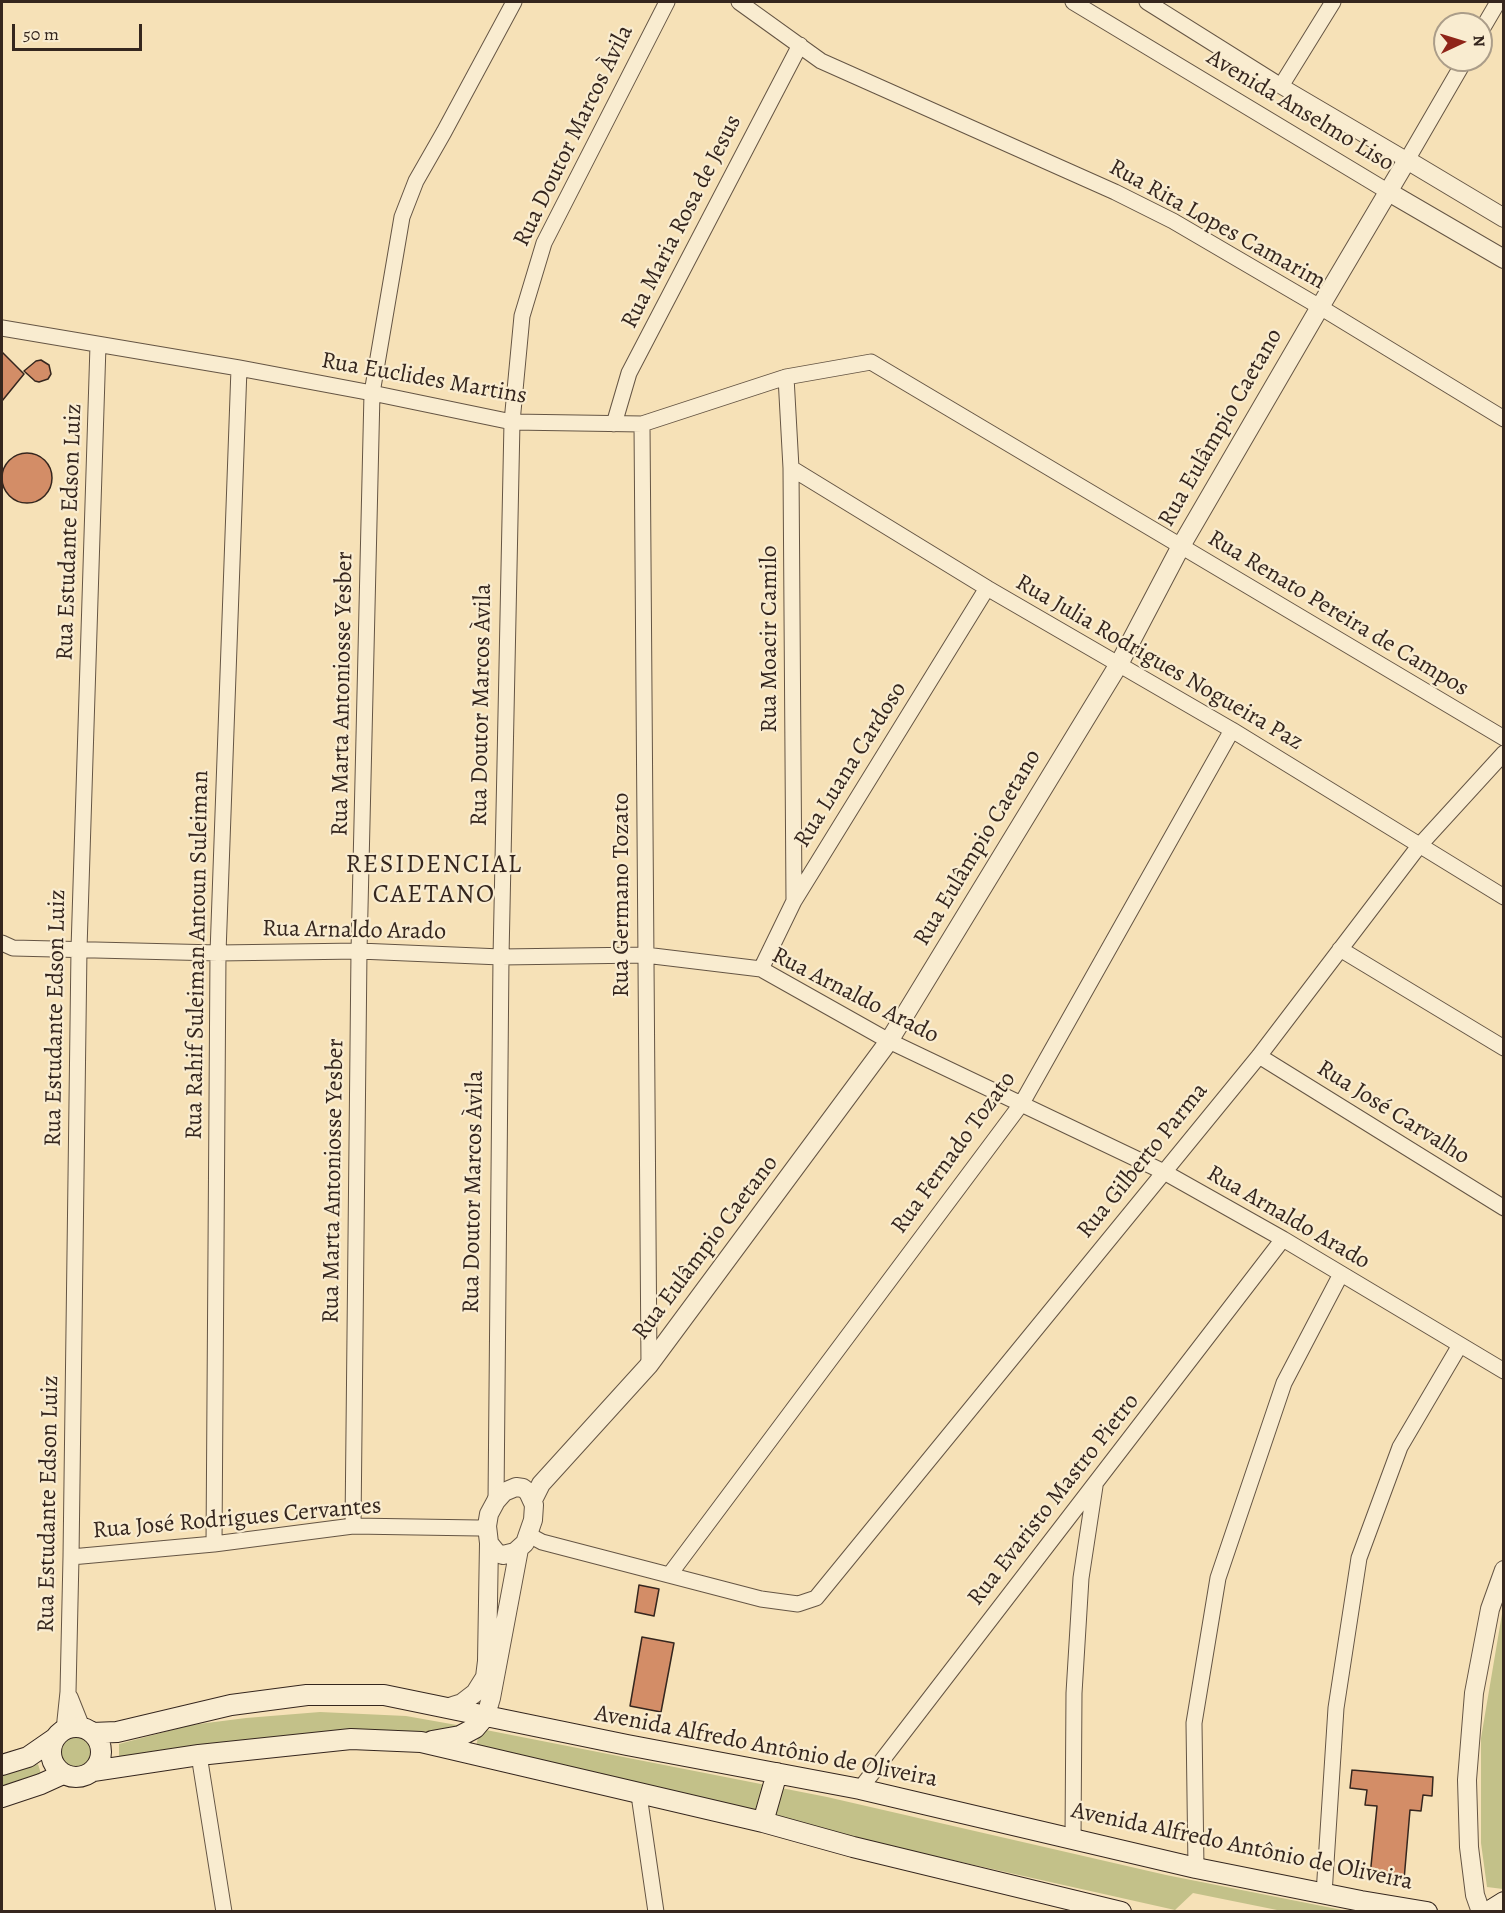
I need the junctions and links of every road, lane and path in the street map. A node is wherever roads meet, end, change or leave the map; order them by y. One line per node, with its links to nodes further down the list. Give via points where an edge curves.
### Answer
1 (514, 2): 20 (street, Rua Marta Antoniosse Yesber, via 416,181 402,217)
2 (667, 2): 22 (street, Rua Doutor Marcos Àvila, via 544,243 522,316)
3 (739, 2): 7 (street, Rua Rita Lopes Camarim)
4 (1073, 2): 11 (street, Avenida Anselmo Liso)
5 (1146, 2): 9 (street, Avenida Anselmo Liso)
6 (1333, 2): 9 (street)
7 (800, 45): 14 (street, Rua Rita Lopes Camarim, via 821,61 1173,221); 23 (street, Rua Maria Rosa de Jesus, via 629,373)
8 (1458, 72): 10 (street)
9 (1281, 86): 10 (street, Avenida Anselmo Liso)
10 (1407, 160): 11 (street, Rua Eulâmpio Caetano); 12 (street, Avenida Anselmo Liso)
11 (1388, 191): 13 (street, Avenida Anselmo Liso); 14 (street, Rua Eulâmpio Caetano)
12 (1503, 218)
13 (1503, 259)
14 (1320, 307): 21 (street, Rua Rita Lopes Camarim); 26 (street, Rua Eulâmpio Caetano)
15 (2, 328): 16 (street, Rua Euclides Martins)
16 (98, 345): 18 (street, Rua Euclides Martins); 37 (street, Rua Estudante Edson Luiz)
17 (871, 362): 19 (street, Rua Euclides Martins); 26 (street, Rua Renato Pereira de Campos)
18 (239, 368): 20 (street, Rua Euclides Martins); 39 (street, Rua Rahif Suleiman Antoun Suleiman)
19 (786, 377): 24 (street, Rua Euclides Martins); 25 (street, Rua Moacir Camilo)
20 (372, 393): 22 (street, Rua Euclides Martins); 38 (street, Rua Marta Antoniosse Yesber)
21 (1503, 419)
22 (512, 422): 23 (street, Rua Euclides Martins); 41 (street, Rua Doutor Marcos Àvila)
23 (614, 424): 24 (street, Rua Euclides Martins)
24 (642, 424): 40 (street, Rua Germano Tozato)
25 (791, 468): 27 (street, Rua Julia Rodrigues Nogueira Paz); 34 (street, Rua Moacir Camilo)
26 (1181, 546): 28 (street, Rua Eulâmpio Caetano); 30 (street, Rua Renato Pereira de Campos)
27 (987, 588): 28 (street, Rua Julia Rodrigues Nogueira Paz); 34 (street, Rua Luana Cardoso)
28 (1119, 664): 29 (street, Rua Julia Rodrigues Nogueira Paz); 43 (street, Rua Eulâmpio Caetano)
29 (1232, 730): 32 (street, Rua Julia Rodrigues Nogueira Paz); 46 (street, Rua Fernado Tozato)
30 (1503, 738)
31 (1503, 753): 32 (street, Rua Gilberto Parma)
32 (1419, 846): 33 (street, Rua Julia Rodrigues Nogueira Paz); 36 (street, Rua Gilberto Parma)
33 (1503, 897)
34 (794, 901): 42 (street, Rua Luana Cardoso)
35 (2, 944): 37 (street, Rua Arnaldo Arado, via 13,948)
36 (1340, 948): 44 (street); 45 (street, Rua Gilberto Parma)
37 (79, 949): 39 (street, Rua Arnaldo Arado); 61 (street, Rua Estudante Edson Luiz)
38 (359, 951): 39 (street, Rua Arnaldo Arado); 41 (street, Rua Arnaldo Arado); 57 (street, Rua Marta Antoniosse Yesber)
39 (218, 952): 60 (street, Rua Rahif Suleiman Antoun Suleiman)
40 (645, 955): 41 (street, Rua Arnaldo Arado); 42 (street, Rua Arnaldo Arado); 52 (street, Rua Germano Tozato)
41 (501, 957): 55 (street, Rua Doutor Marcos Àvila)
42 (761, 969): 43 (street, Rua Arnaldo Arado)
43 (889, 1041): 46 (street, Rua Arnaldo Arado); 52 (street, Rua Eulâmpio Caetano)
44 (1503, 1048)
45 (1259, 1056): 47 (street, Rua Gilberto Parma); 48 (street, Rua José Carvalho)
46 (1022, 1103): 47 (street, Rua Arnaldo Arado); 63 (street, Rua Fernado Tozato)
47 (1164, 1172): 49 (street, Rua Arnaldo Arado); 63 (street, Rua Gilberto Parma, via 816,1598 798,1604 761,1599)
48 (1503, 1208)
49 (1283, 1239): 50 (street, Rua Arnaldo Arado); 54 (street, Rua Evaristo Mastro Pietro)
50 (1341, 1274): 51 (street, Rua Arnaldo Arado); 78 (street, via 1284,1383 1218,1578 1194,1724)
51 (1460, 1345): 53 (street, Rua Arnaldo Arado); 79 (street, via 1400,1447 1359,1558 1336,1708)
52 (649, 1365): 56 (street, Rua Eulâmpio Caetano)
53 (1503, 1371)
54 (1096, 1483): 73 (street, Rua Evaristo Mastro Pietro); 77 (street, via 1081,1578 1074,1693)
55 (499, 1491): 56 (street, via 516,1487); 58 (street)
56 (534, 1492): 59 (street)
57 (353, 1526): 58 (street, Rua José Rodrigues Cervantes); 60 (street, Rua José Rodrigues Cervantes)
58 (486, 1532): 59 (street, via 497,1553 503,1555); 64 (street, via 485,1677 475,1693)
59 (529, 1542): 63 (street); 65 (street)
60 (213, 1544): 61 (street, Rua José Rodrigues Cervantes)
61 (71, 1557): 66 (street, Rua Estudante Edson Luiz, via 68,1692)
62 (1503, 1570): 85 (street, via 1490,1609 1474,1693 1467,1780 1469,1847)
63 (670, 1574)
64 (446, 1708): 65 (main road, Avenida Alfredo Antônio de Oliveira); 66 (main road, Avenida Alfredo Antônio de Oliveira, via 384,1695 307,1695 231,1705 117,1732)
65 (486, 1715): 67 (main road, via 476,1728 460,1736); 71 (main road, Avenida Alfredo Antônio de Oliveira)
66 (73, 1732): 69 (main road, via 28,1757); 70 (main road, via 98,1739 101,1756); 72 (main road, via 50,1752 54,1765)
67 (421, 1742): 68 (main road, via 351,1739); 74 (main road)
68 (199, 1755): 70 (main road); 81 (street)
69 (2, 1766)
70 (93, 1771): 72 (main road, via 76,1778)
71 (777, 1773): 73 (main road, Avenida Alfredo Antônio de Oliveira); 76 (main road)
72 (63, 1774): 75 (main road)
73 (860, 1789): 77 (main road, Avenida Alfredo Antônio de Oliveira)
74 (639, 1795): 76 (main road); 82 (street)
75 (2, 1797)
76 (763, 1822): 83 (main road)
77 (1073, 1839): 78 (main road, Avenida Alfredo Antônio de Oliveira)
78 (1197, 1868): 79 (main road, Avenida Alfredo Antônio de Oliveira)
79 (1324, 1894): 84 (main road, Avenida Alfredo Antônio de Oliveira)
80 (1503, 1902): 86 (main road)
81 (224, 1911)
82 (656, 1911)
83 (1121, 1911)
84 (1427, 1911)
85 (1481, 1911)
86 (1488, 1911)

